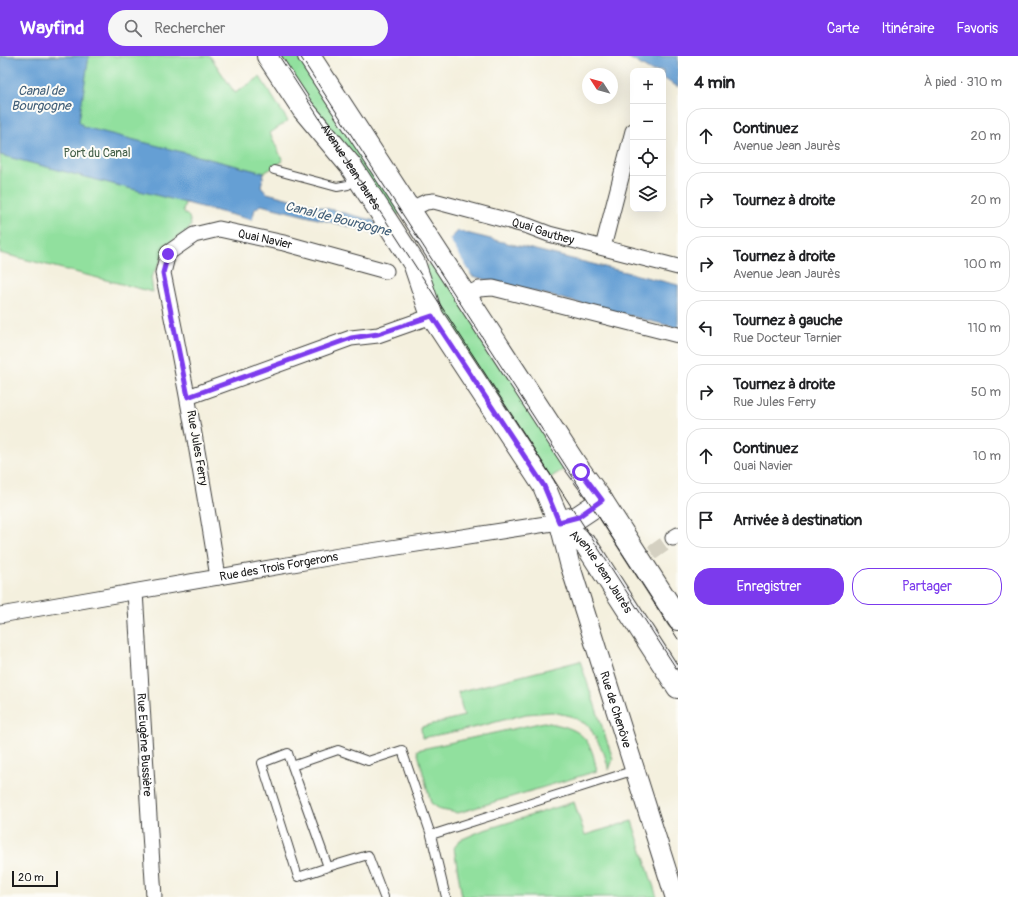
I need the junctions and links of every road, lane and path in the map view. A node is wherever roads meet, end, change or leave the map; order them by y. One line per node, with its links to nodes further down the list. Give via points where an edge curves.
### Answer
1 (268, 56): 5 (main road, Avenue Jean Jaurès, via 303,109)
2 (309, 56): 6 (main road)
3 (631, 140): 7 (street)
4 (274, 170): 5 (lane, via 337,187 348,185)
5 (358, 178): 12 (main road, Avenue Jean Jaurès, via 414,263)
6 (410, 210): 7 (street, Quai Gauthey, via 434,201); 11 (main road)
7 (603, 247): 8 (street, Quai Gauthey)
8 (678, 267)
9 (386, 270): 10 (street, Quai Navier, via 219,229 194,236 168,254)
10 (163, 273): 14 (street, Rue Jules Ferry)
11 (465, 295): 13 (street, via 479,289 493,288); 15 (main road, via 575,464)
12 (432, 316): 14 (street, via 378,334 351,338); 16 (main road, Avenue Jean Jaurès, via 544,486)
13 (678, 335)
14 (188, 397): 17 (street, Rue Jules Ferry)
15 (602, 500): 16 (main road, via 578,517); 20 (main road, via 646,557)
16 (559, 522): 17 (street, Rue des Trois Forgerons); 21 (main road, Avenue Jean Jaurès, via 587,546); 23 (street, Rue de Chenôve, via 570,565)
17 (218, 577): 18 (street, Rue des Trois Forgerons)
18 (135, 592): 19 (street, Rue des Trois Forgerons); 26 (street, Rue Eugène Bussière)
19 (0, 615)
20 (678, 619)
21 (678, 686)
22 (292, 766): 24 (lane, via 338,750 368,761 402,750); 25 (lane); 25 (lane, via 288,753 262,763 298,877)
23 (635, 770): 24 (lane); 29 (street, Rue de Chenôve)
24 (431, 835): 28 (lane)
25 (328, 867): 27 (lane, via 368,856)
26 (154, 897)
27 (384, 897)
28 (446, 897)
29 (675, 897)

